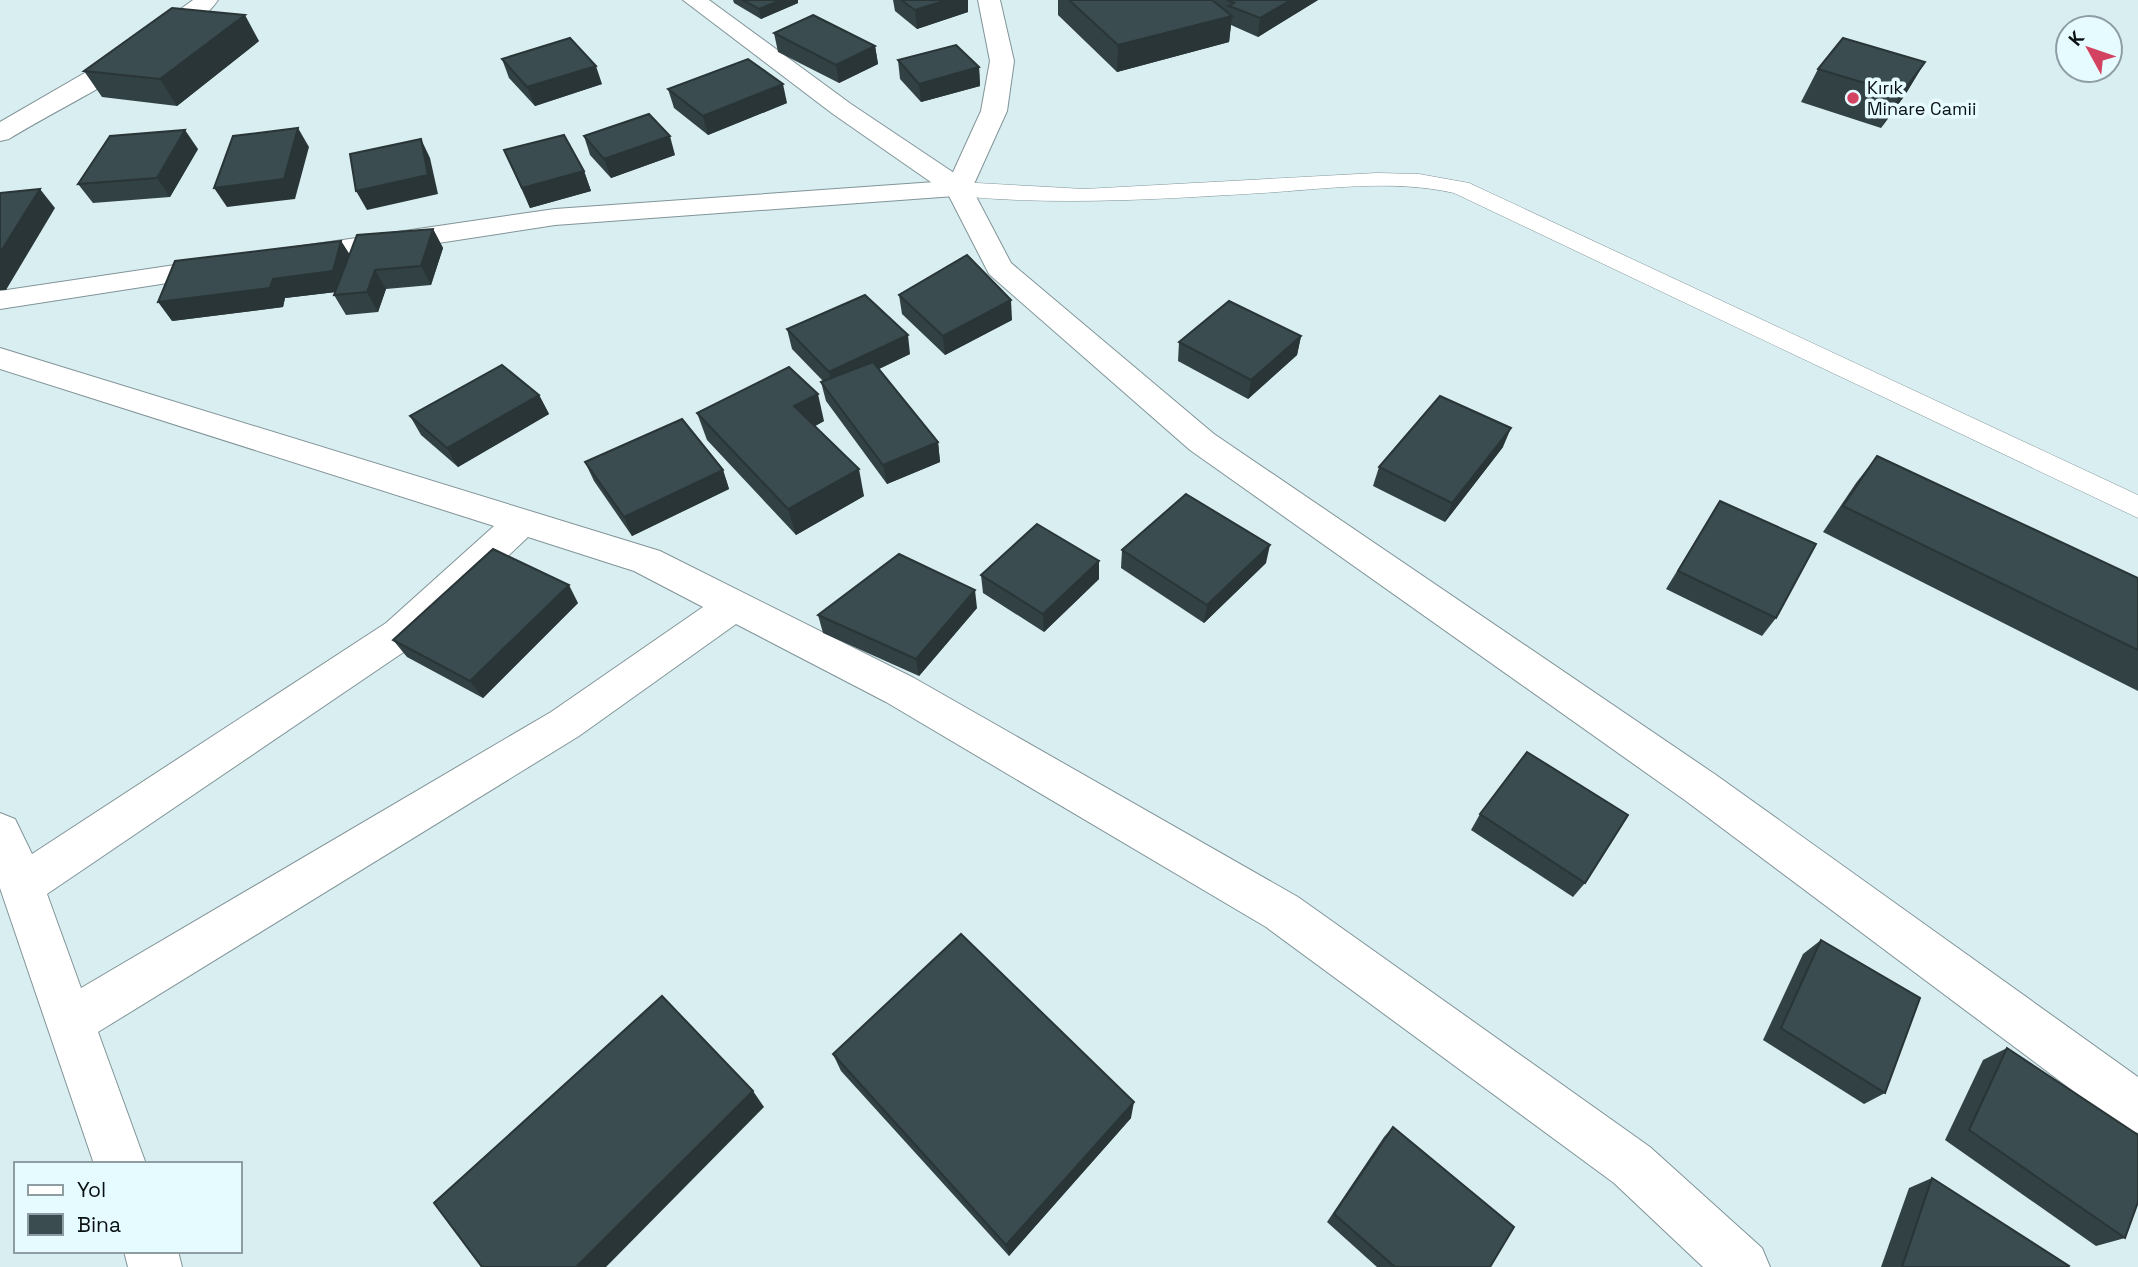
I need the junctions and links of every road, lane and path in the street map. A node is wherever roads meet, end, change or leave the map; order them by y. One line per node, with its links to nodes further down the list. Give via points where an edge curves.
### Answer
1 (207, 0): 4 (street, via 137,51)
2 (694, 0): 5 (street)
3 (989, 0): 5 (street, via 1002,61 994,111)
4 (0, 134)
5 (958, 188): 6 (street, via 555,217); 8 (lane, via 1072,197 1396,178 1461,188); 14 (street, via 999,268 1202,442 1701,788)
6 (0, 300)
7 (0, 358): 9 (street)
8 (2138, 507)
9 (521, 522): 10 (street, via 647,561); 12 (street, via 400,634)
10 (732, 607): 13 (street, via 565,724); 16 (street, via 900,691 1282,912 1632,1165)
11 (0, 833): 12 (street)
12 (22, 885): 13 (street)
13 (70, 1022): 15 (street)
14 (2138, 1108)
15 (119, 1162)
16 (1743, 1267)

